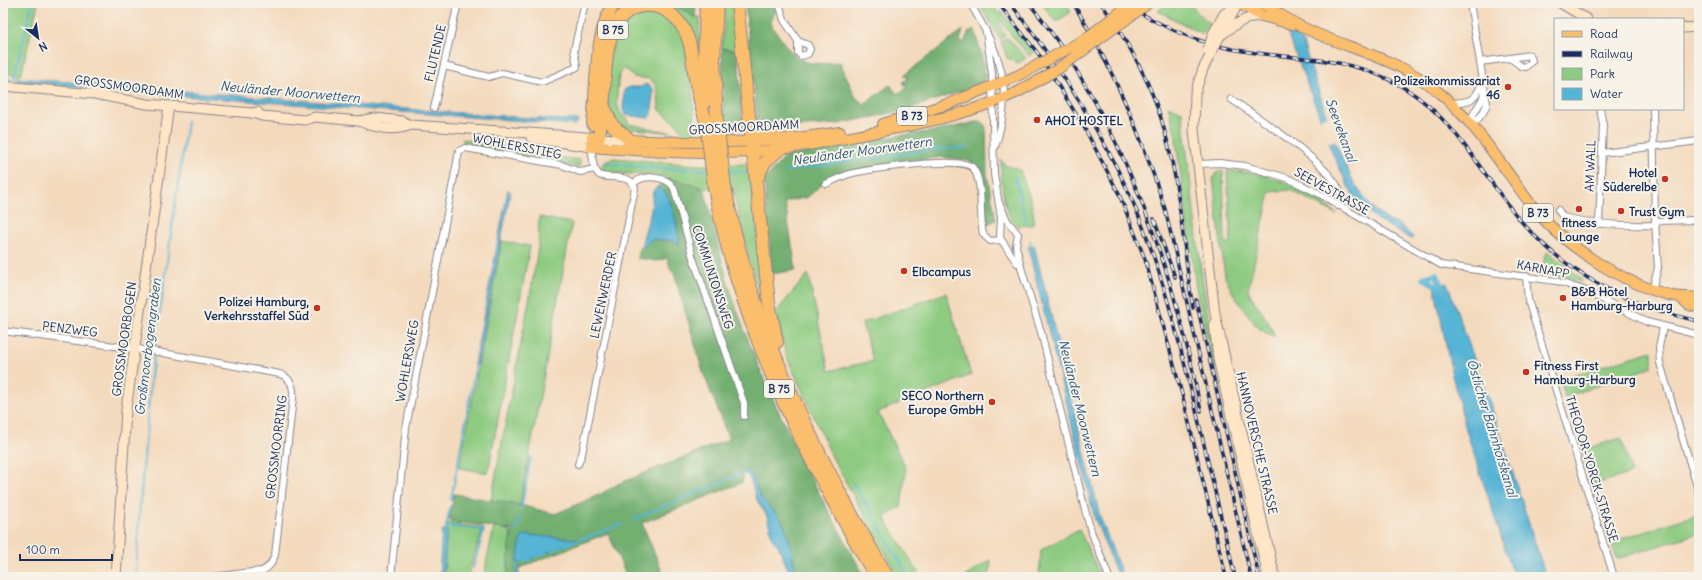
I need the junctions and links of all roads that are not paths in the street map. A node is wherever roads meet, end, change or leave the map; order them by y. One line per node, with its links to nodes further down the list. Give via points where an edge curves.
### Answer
1 (458, 3): 25 (street, FLUTENDE)
2 (615, 3): 50 (highway, B 75, via 602,32)
3 (706, 3): 45 (highway, B 75, via 704,61)
4 (717, 3): 45 (highway, B 75)
5 (737, 3): 43 (highway, B 75)
6 (779, 3): 22 (street, via 784,20)
7 (970, 3): 20 (street)
8 (1132, 3): 27 (main road, B 73, bridge, via 1084,40)
9 (1147, 3): 30 (main road, B 73, bridge, via 1058,69)
10 (1221, 3): 17 (main road)
11 (1238, 3): 16 (main road, B 73); 17 (main road); 21 (main road)
12 (1261, 3): 19 (main road, B 73)
13 (1470, 3): 24 (street)
14 (1560, 3): 18 (main road)
15 (582, 4): 25 (street, via 574,50 577,67 542,82 502,73 489,77)
16 (1262, 16): 19 (main road, B 73); 21 (main road, via 1240,22)
17 (1222, 17): 21 (main road, HANNOVERSCHE STRASSE)
18 (1585, 18)
19 (1282, 19): 33 (main road, B 73, via 1398,65 1429,84)
20 (986, 31): 27 (street, via 998,56); 29 (street)
21 (1216, 35): 57 (main road, HANNOVERSCHE STRASSE, bridge, via 1197,84 1194,102 1194,130)
22 (798, 41)
23 (1510, 58): 24 (street)
24 (1480, 62): 26 (street)
25 (444, 66): 36 (street, FLUTENDE)
26 (1483, 81): 33 (street, via 1472,100); 47 (street, via 1483,99 1472,115)
27 (1003, 82): 29 (main road, GROSSMOORDAMM / B 73); 30 (street)
28 (3, 86): 34 (main road, GROSSMOORDAMM, via 94,94)
29 (993, 87): 32 (street); 51 (main road, GROSSMOORDAMM / B 73, via 893,122)
30 (1004, 99): 32 (main road, GROSSMOORDAMM / B 73); 54 (street, via 1002,124)
31 (1232, 99): 64 (street, via 1320,164 1341,195)
32 (993, 103): 51 (main road, GROSSMOORDAMM / B 73, via 930,121); 54 (street)
33 (1451, 103): 47 (main road, B 73)
34 (169, 106): 39 (main road, GROSSMOORDAMM); 85 (main road, GROSSMOORBOGEN)
35 (604, 107): 45 (highway, B 75, via 607,55 614,29 623,16 633,10 643,6 654,7 674,16 687,35 695,78); 48 (highway, B 75, via 613,126); 50 (highway, B 75)
36 (434, 108)
37 (1600, 110): 56 (street, AM WALL, via 1603,125)
38 (1653, 110): 53 (street)
39 (252, 113): 40 (main road, GROSSMOORDAMM); 42 (main road, GROSSMOORDAMM)
40 (302, 113): 41 (main road, GROSSMOORDAMM); 42 (main road)
41 (315, 117): 42 (main road, GROSSMOORDAMM, via 305,120); 44 (main road, GROSSMOORDAMM)
42 (294, 119)
43 (748, 120): 51 (highway); 52 (highway, B 75)
44 (359, 121): 46 (main road, GROSSMOORDAMM, via 375,118 402,121); 46 (main road, GROSSMOORDAMM, via 374,127 399,129)
45 (712, 122): 62 (highway, B 75, bridge)
46 (411, 125): 50 (main road, GROSSMOORDAMM)
47 (1472, 126): 77 (main road, B 73, via 1536,211 1556,231 1604,266)
48 (630, 140): 50 (main road, GROSSMOORDAMM); 52 (main road, GROSSMOORDAMM / B 73)
49 (1699, 141): 53 (street)
50 (595, 142): 52 (main road, GROSSMOORDAMM / B 73, via 672,152); 58 (street)
51 (780, 144): 52 (main road, GROSSMOORDAMM / B 73); 59 (highway, via 765,162)
52 (751, 147): 59 (highway, B 75)
53 (1654, 147): 56 (street); 67 (street)
54 (994, 150): 63 (street, via 994,174)
55 (459, 151): 58 (street, WOHLERSSTIEG, via 465,148 537,160 580,172); 92 (street, WOHLERSWEG, via 406,428)
56 (1602, 153): 68 (street, AM WALL)
57 (1199, 164): 64 (street, SEEVESTRASSE, via 1220,163 1260,169 1287,178); 81 (main road, HANNOVERSCHE STRASSE)
58 (595, 169): 60 (street, via 602,176 624,178)
59 (755, 182): 86 (highway, B 75, via 769,303)
60 (634, 183): 87 (street, COMMUNIONSWEG, via 639,179 660,178 668,181 674,188 693,258 744,403); 88 (street, LEWENWERDER, via 635,191 625,242)
61 (826, 184): 71 (street, via 849,174 921,164 949,162 968,165 973,168 979,187 983,234 990,241)
62 (720, 187): 86 (highway, B 75, via 740,254); 93 (highway, B 75, via 730,257 755,332 820,475)
63 (1000, 204): 69 (street); 70 (street)
64 (1338, 206): 74 (street, SEEVESTRASSE)
65 (1558, 210): 68 (street, via 1563,217)
66 (1697, 220): 67 (street)
67 (1655, 223): 68 (street); 77 (street, via 1658,268)
68 (1599, 224)
69 (1013, 229): 70 (street, via 1006,228); 72 (street, via 1018,236)
70 (1002, 231): 71 (street)
71 (1001, 240): 73 (street)
72 (1016, 242): 73 (street); 75 (street)
73 (1007, 246): 75 (street)
74 (1424, 256): 76 (street, KARNAPP, via 1449,267)
75 (1022, 271): 95 (street, via 1041,332 1090,531)
76 (1526, 276): 82 (street, KARNAPP, via 1572,285); 98 (street, THEODOR-YORCK-STRASSE, via 1528,300)
77 (1652, 290): 78 (main road, B 73)
78 (1681, 298): 79 (main road, B 73); 80 (main road, B 73, via 1689,305)
79 (1699, 298)
80 (1699, 307)
81 (1215, 314): 96 (main road, HANNOVERSCHE STRASSE, via 1218,359); 97 (main road, HANNOVERSCHE STRASSE)
82 (1662, 327): 84 (street, KARNAPP); 89 (street, via 1660,363)
83 (3, 331): 85 (street, PENZWEG)
84 (1699, 335)
85 (133, 348): 90 (main road, GROSSMOORBOGEN, via 126,410); 91 (street, GROSSMOORRING, via 280,374 289,379 293,388 275,555 272,563 262,571)
86 (785, 378): 94 (highway, B 75, via 829,470)
87 (744, 416)
88 (578, 464)
89 (1699, 493)
90 (116, 577)
91 (210, 577)
92 (391, 577)
93 (876, 577)
94 (888, 577)
95 (1110, 577)
96 (1268, 577)
97 (1275, 577)
98 (1614, 577)

